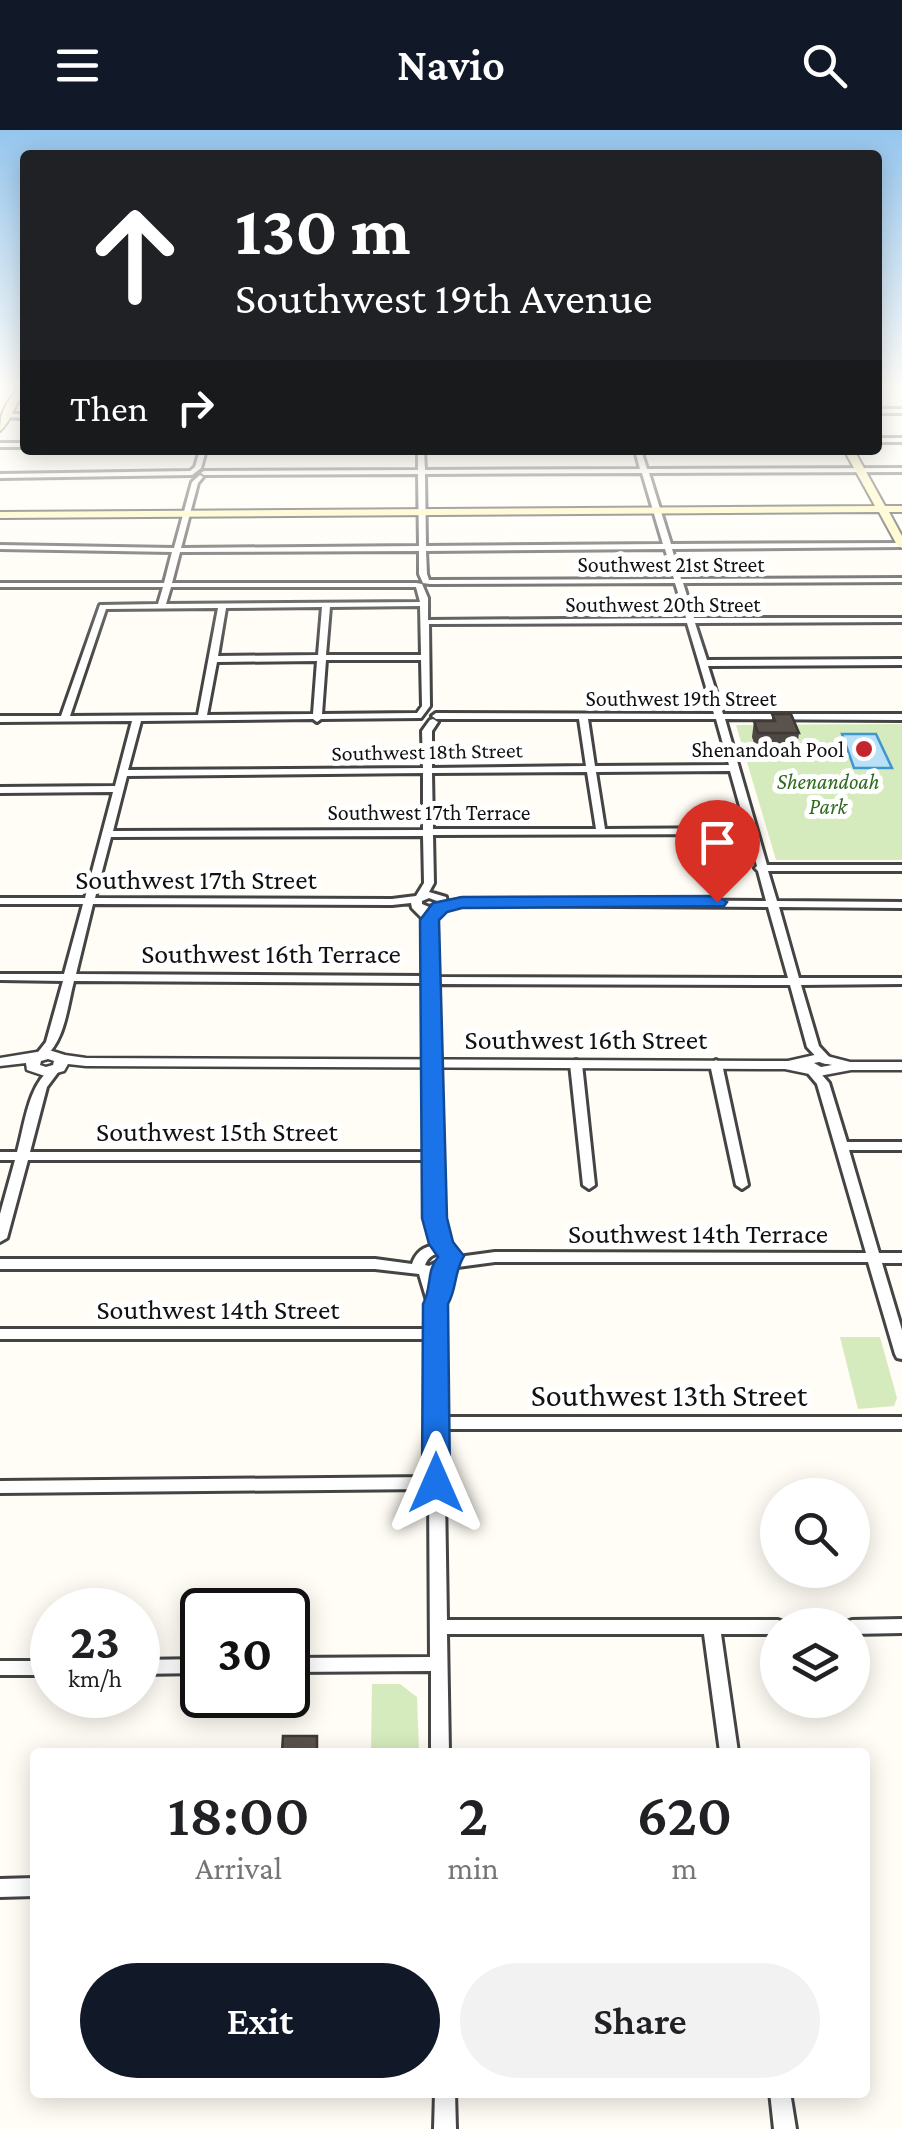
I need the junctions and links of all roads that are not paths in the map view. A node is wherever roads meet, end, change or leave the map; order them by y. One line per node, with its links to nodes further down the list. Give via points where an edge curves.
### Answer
1 (195, 479): 8 (street)
2 (421, 479): 7 (street)
3 (647, 479): 6 (street)
4 (872, 479): 5 (main road)
5 (892, 507): 6 (main road); 10 (main road); 11 (main road)
6 (655, 508): 7 (main road); 12 (street)
7 (421, 510): 8 (main road); 14 (street)
8 (187, 512): 9 (main road); 15 (street)
9 (0, 513)
10 (902, 522)
11 (902, 545): 12 (street)
12 (667, 546): 14 (street); 17 (street)
13 (0, 547): 15 (street)
14 (422, 548): 15 (street); 18 (street)
15 (177, 550): 20 (street)
16 (902, 580): 17 (street, Southwest 21st Street)
17 (676, 581): 18 (street, Southwest 21st Street); 26 (street)
18 (424, 583): 20 (street, Southwest 21st Street); 22 (street)
19 (0, 585): 20 (street, Southwest 21st Street)
20 (168, 585): 23 (street)
21 (326, 604): 22 (street); 24 (street); 29 (street)
22 (424, 604): 27 (street)
23 (162, 605): 24 (street); 37 (street, via 101,608)
24 (223, 605): 28 (street)
25 (902, 620): 26 (street, Southwest 20th Street)
26 (688, 621): 27 (street, Southwest 20th Street); 31 (street)
27 (424, 622): 30 (street)
28 (213, 658): 29 (street); 39 (street)
29 (322, 658): 30 (street); 34 (street)
30 (425, 658): 40 (street)
31 (703, 662): 32 (street); 36 (street)
32 (902, 662)
33 (902, 717): 36 (street, Southwest 19th Street)
34 (317, 718): 39 (street, Southwest 19th Street); 40 (street, Southwest 19th Street)
35 (583, 718): 36 (street, Southwest 19th Street); 40 (street, Southwest 19th Street); 43 (street)
36 (720, 718): 42 (street)
37 (64, 719): 38 (street, Southwest 19th Street); 41 (street, Southwest 19th Street)
38 (137, 719): 39 (street, Southwest 19th Street); 45 (street)
39 (202, 719)
40 (427, 719): 44 (street)
41 (0, 720)
42 (732, 768): 43 (street, Southwest 18th Street); 48 (street)
43 (590, 769): 44 (street, Southwest 18th Street); 50 (street)
44 (428, 771): 45 (street, Southwest 18th Street); 49 (street)
45 (122, 773): 47 (street)
46 (0, 790): 47 (street)
47 (118, 790): 51 (street)
48 (750, 831): 50 (street, Southwest 17th Terrace); 52 (street)
49 (429, 832): 50 (street, Southwest 17th Terrace); 51 (street, Southwest 17th Terrace); 54 (street)
50 (601, 832)
51 (108, 834): 56 (street)
52 (760, 868): 53 (street); 58 (street)
53 (902, 868)
54 (428, 883): 57 (street); 60 (street)
55 (0, 901): 56 (street, Southwest 17th Street)
56 (89, 902): 57 (street, Southwest 17th Street); 62 (street)
57 (418, 902): 60 (street); 60 (street, Southwest 17th Street)
58 (770, 903): 59 (street); 60 (street); 64 (street)
59 (902, 905)
60 (438, 906): 63 (street)
61 (0, 976): 62 (street, Southwest 16th Terrace)
62 (68, 977): 63 (street, Southwest 16th Terrace); 67 (street)
63 (430, 980): 64 (street, Southwest 16th Terrace); 68 (street)
64 (794, 980): 65 (street, Southwest 16th Terrace); 71 (street)
65 (902, 981)
66 (2, 1062): 67 (street, Southwest 16th Street)
67 (47, 1063): 68 (street, Southwest 16th Street); 76 (street)
68 (432, 1063): 69 (street, Southwest 16th Street); 77 (street)
69 (576, 1064): 70 (street, Southwest 16th Street); 78 (street)
70 (716, 1064): 71 (street, Southwest 16th Street); 79 (street)
71 (818, 1065): 72 (street, Southwest 16th Street); 73 (street)
72 (902, 1066)
73 (842, 1146): 74 (street); 83 (street)
74 (902, 1146)
75 (0, 1156): 76 (street, Southwest 15th Street)
76 (22, 1156): 77 (street, Southwest 15th Street); 81 (street)
77 (434, 1156): 80 (street)
78 (589, 1185)
79 (742, 1185)
80 (434, 1218): 82 (street); 85 (street)
81 (0, 1238)
82 (446, 1258): 83 (street, Southwest 14th Terrace); 85 (street); 85 (street); 87 (street)
83 (875, 1258): 84 (street, Southwest 14th Terrace); 90 (street)
84 (902, 1258)
85 (424, 1263): 86 (street); 87 (street)
86 (0, 1264)
87 (435, 1304): 89 (street)
88 (0, 1334): 89 (street, Southwest 14th Street)
89 (436, 1334): 91 (street)
90 (902, 1354)
91 (436, 1423): 92 (street, Southwest 13th Street); 93 (street)
92 (902, 1423)
93 (436, 1483): 94 (street); 98 (street)
94 (0, 1487)
95 (711, 1626): 96 (street); 98 (street); 105 (street)
96 (760, 1626)
97 (902, 1626): 99 (street)
98 (439, 1627): 100 (street)
99 (870, 1627)
100 (439, 1664): 101 (street); 104 (street)
101 (310, 1665)
102 (0, 1668): 103 (street)
103 (30, 1668)
104 (440, 1748)
105 (728, 1748)
106 (30, 1887): 107 (street)
107 (0, 1888)
108 (445, 2098): 110 (street)
109 (781, 2098): 111 (street)
110 (446, 2129)
111 (785, 2129)

